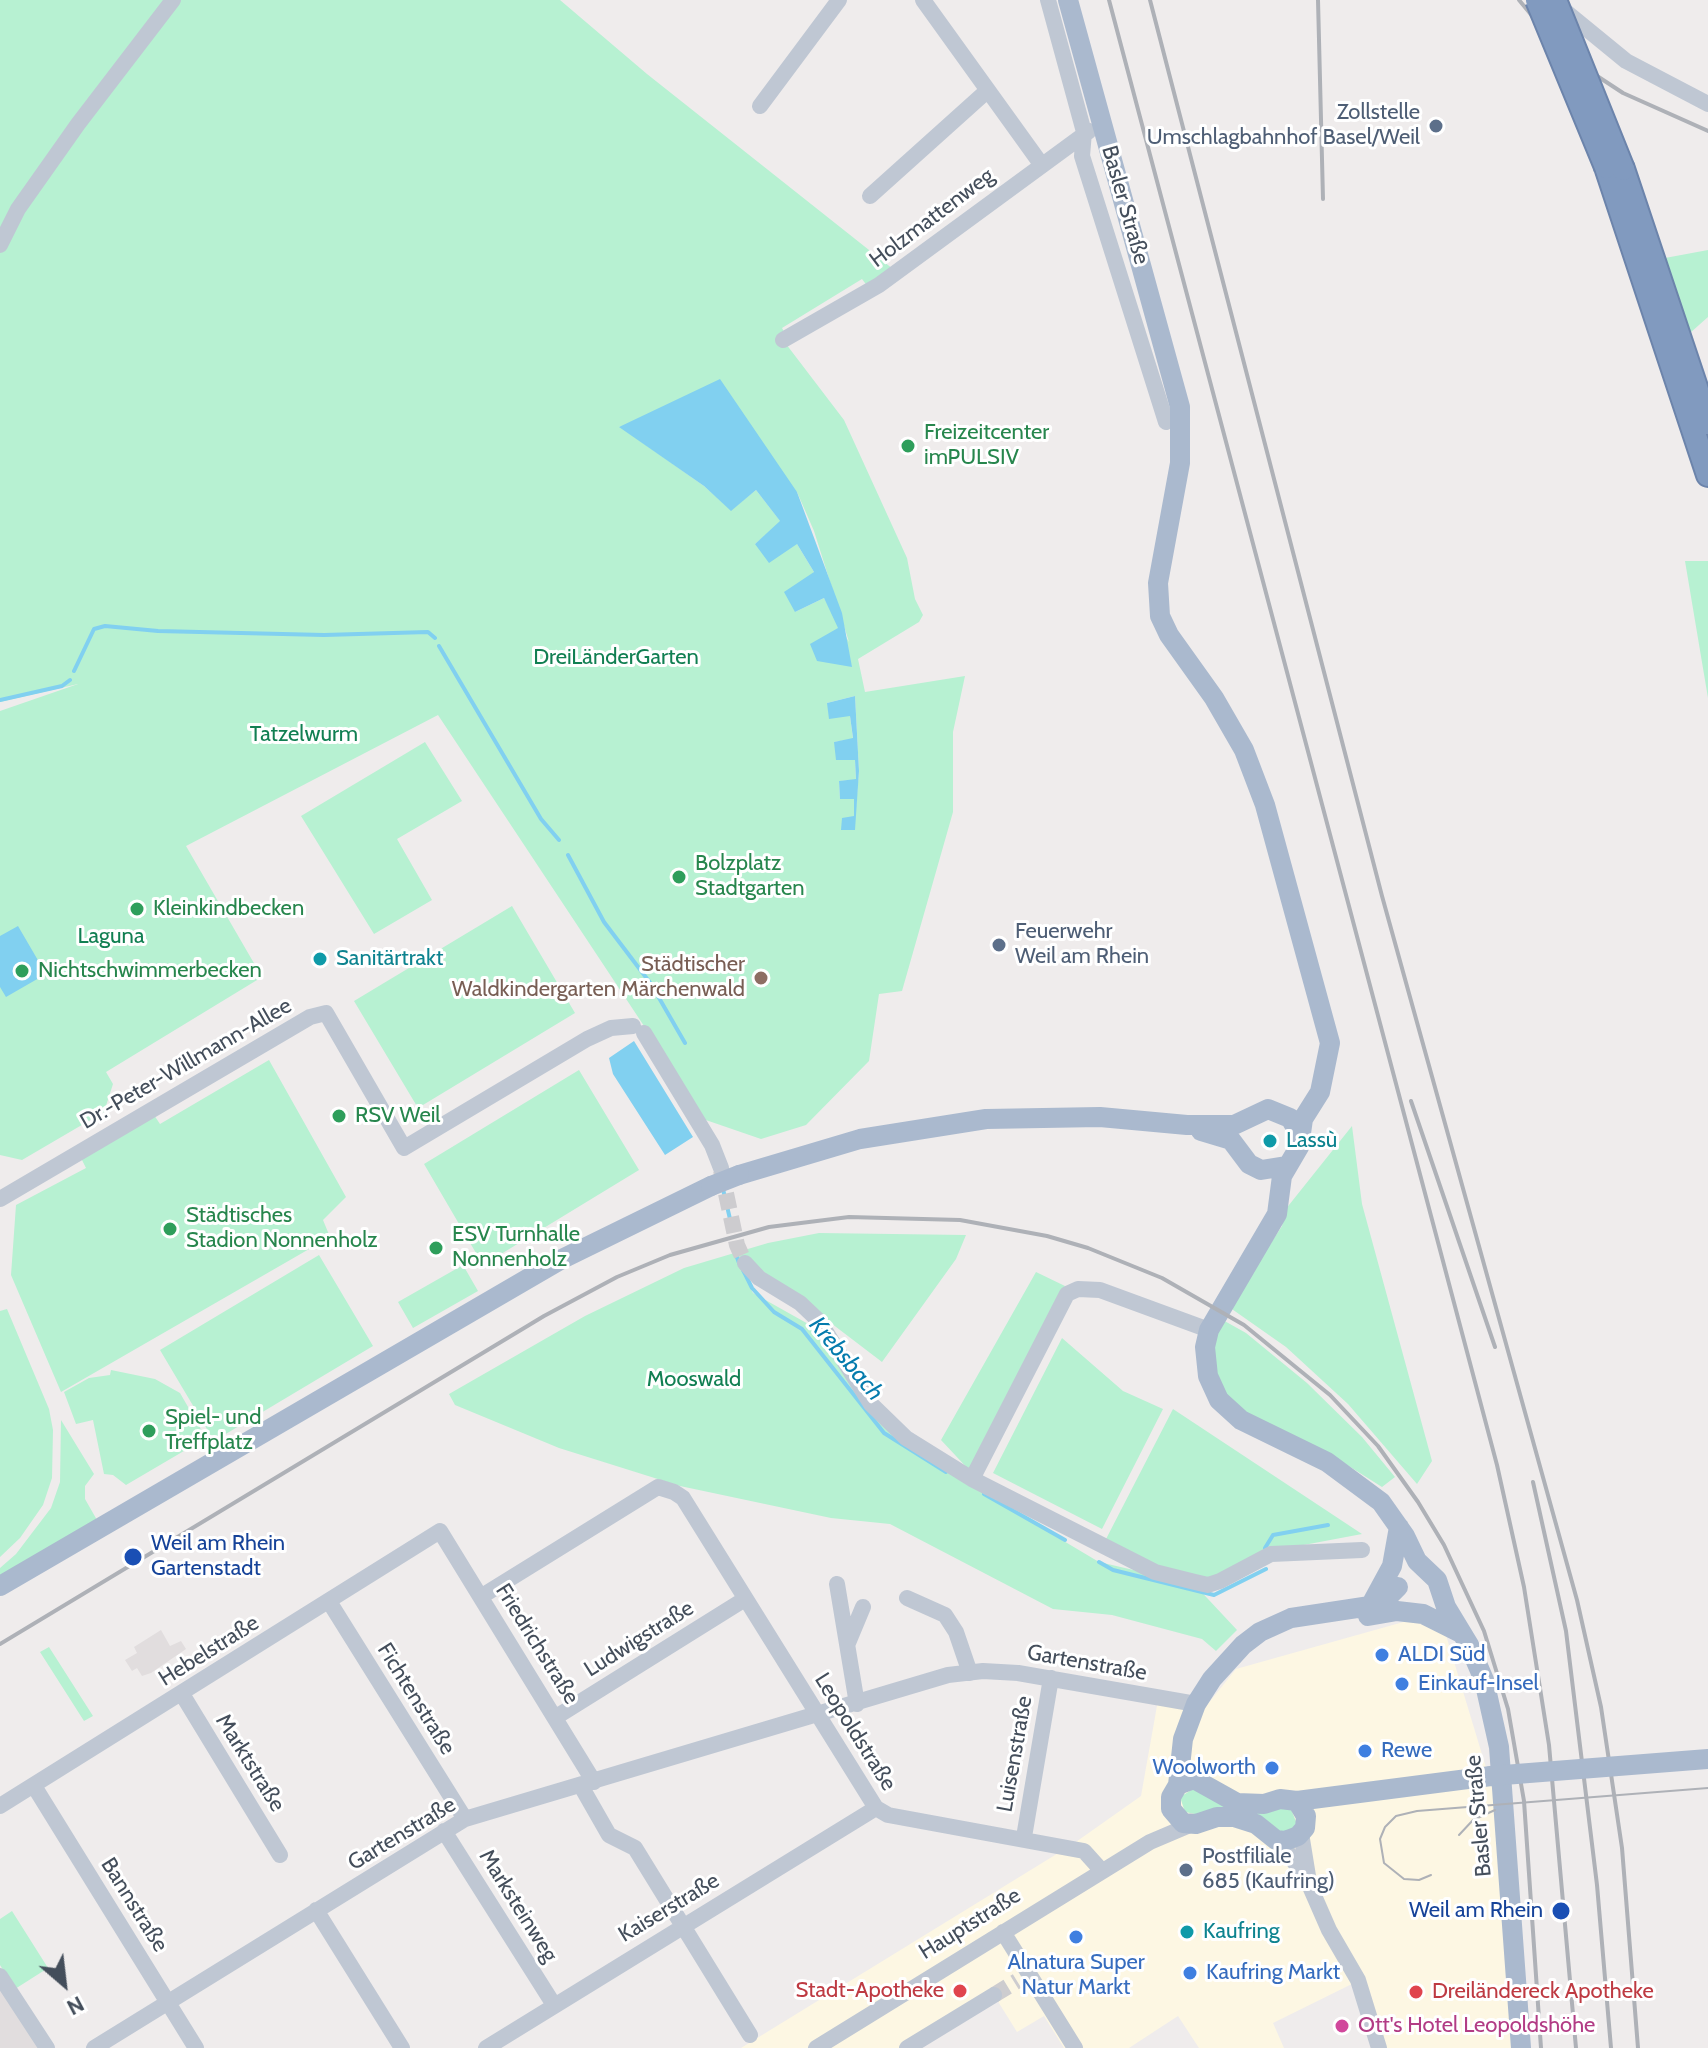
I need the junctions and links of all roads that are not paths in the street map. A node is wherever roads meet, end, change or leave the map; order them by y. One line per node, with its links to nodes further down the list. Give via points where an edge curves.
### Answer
1 (173, 0): 15 (street, via 78,124 18,209)
2 (839, 0): 10 (street)
3 (923, 0): 8 (street)
4 (1048, 0): 11 (street, Basler Straße)
5 (1068, 0): 11 (main road)
6 (1537, 0): 13 (highway, bridge)
7 (1555, 0): 9 (street, via 1626,61); 13 (highway, bridge)
8 (988, 90): 12 (street); 14 (street)
9 (1708, 104)
10 (760, 106)
11 (1093, 129): 12 (street, Holzmattenweg); 17 (street, Basler Straße, via 1082,156); 20 (main road, via 1180,407 1180,463 1158,583 1160,616 1244,750 1265,805 1328,1027 1329,1056)
12 (1041, 164): 16 (street, Holzmattenweg, via 879,285)
13 (1614, 168): 18 (highway); 19 (highway)
14 (870, 196)
15 (0, 245)
16 (783, 340)
17 (1166, 422)
18 (1708, 423)
19 (1708, 475)
20 (1322, 1077): 21 (main road); 24 (main road, via 1317,1099)
21 (1283, 1113): 22 (main road, via 1264,1109); 24 (main road)
22 (1243, 1122): 23 (main road); 25 (main road)
23 (1187, 1125): 25 (main road, via 1231,1140); 28 (main road, via 1044,1116 956,1123 860,1139)
24 (1298, 1131): 26 (main road, via 1299,1147)
25 (1238, 1148): 27 (main road)
26 (1286, 1166): 27 (main road); 30 (main road)
27 (1261, 1170): 30 (main road, via 1270,1187)
28 (724, 1176): 29 (street, Dr.-Peter-Willmann-Allee, via 712,1145 638,1030 611,1028 587,1039 404,1148 326,1013 310,1017); 40 (main road, via 547,1267)
29 (0, 1199)
30 (1273, 1220): 32 (main road)
31 (745, 1263): 33 (street, via 819,1321 871,1404 906,1438)
32 (1209, 1330): 33 (street, via 1100,1290 1067,1294); 35 (main road, via 1208,1376 1227,1409 1353,1478 1381,1502)
33 (972, 1479): 36 (street, via 1155,1572 1208,1585 1271,1554)
34 (440, 1531): 42 (street, Friedrichstraße); 45 (street, Hebelstraße)
35 (1398, 1533): 37 (main road); 38 (main road); 46 (main road, via 1392,1566)
36 (1362, 1550)
37 (1425, 1572): 38 (main road, via 1414,1572); 41 (main road, via 1437,1580)
38 (1401, 1582): 46 (main road, via 1385,1600); 49 (main road, via 1399,1599)
39 (837, 1584): 51 (street)
40 (0, 1586)
41 (1441, 1593): 49 (main road, via 1437,1604); 50 (main road, Basler Straße)
42 (482, 1596): 44 (street, Leopoldstraße, via 658,1487 683,1498); 58 (street, Friedrichstraße)
43 (907, 1598): 52 (street, via 945,1615)
44 (745, 1599): 57 (street, Leopoldstraße); 58 (street, Ludwigstraße)
45 (330, 1603): 54 (street, Hebelstraße); 70 (street, Fichtenstraße)
46 (1370, 1606): 48 (main road)
47 (863, 1607): 51 (street)
48 (1348, 1612): 49 (main road); 56 (main road, via 1304,1615 1260,1632 1225,1664)
49 (1417, 1613): 50 (main road)
50 (1462, 1633): 97 (main road, Basler Straße, via 1484,1680 1499,1747)
51 (847, 1644): 55 (street)
52 (970, 1673): 53 (street, Gartenstraße); 55 (street, Gartenstraße)
53 (1051, 1678): 56 (street, Gartenstraße); 74 (street, Luisenstraße)
54 (182, 1694): 64 (street, Hebelstraße); 77 (street, Marktstraße)
55 (857, 1704): 57 (street, Gartenstraße)
56 (1196, 1704): 59 (main road)
57 (818, 1716): 62 (street, Gartenstraße); 68 (street, Leopoldstraße)
58 (556, 1717): 62 (street, Friedrichstraße)
59 (1188, 1726): 61 (main road); 63 (main road)
60 (1708, 1759): 65 (main road, bridge)
61 (1200, 1780): 63 (main road); 66 (main road, via 1237,1803)
62 (588, 1784): 70 (street, Gartenstraße); 81 (street, Friedrichstraße, via 609,1835 635,1848)
63 (1178, 1785): 69 (main road)
64 (34, 1786): 67 (street, Hebelstraße); 85 (street, Bannstraße)
65 (1346, 1794): 66 (main road); 72 (main road)
66 (1297, 1801): 72 (main road, via 1304,1811)
67 (0, 1806)
68 (876, 1808): 74 (street, Leopoldstraße, via 888,1815); 81 (street, Kaiserstraße)
69 (1171, 1809): 71 (main road); 76 (street, Hauptstraße)
70 (465, 1819): 73 (street, Gartenstraße)
71 (1190, 1825): 75 (main road, via 1234,1817); 76 (street, Hauptstraße)
72 (1304, 1828): 75 (main road); 79 (street)
73 (444, 1831): 80 (street, Gartenstraße); 86 (street, Marksteinweg)
74 (1024, 1837): 78 (street, Leopoldstraße, via 1084,1851)
75 (1280, 1841): 79 (street)
76 (1150, 1842): 78 (street, Hauptstraße)
77 (280, 1855)
78 (1102, 1871): 82 (street, Hauptstraße)
79 (1308, 1882): 96 (street, via 1358,1980)
80 (316, 1910): 85 (street, Gartenstraße); 91 (street)
81 (683, 1925): 86 (street, Kaiserstraße); 87 (street, Friedrichstraße)
82 (1003, 1932): 93 (street, Hauptstraße); 95 (street, via 1023,1977)
83 (0, 1976): 88 (street)
84 (994, 1995): 94 (street)
85 (168, 2003): 89 (street, Gartenstraße); 90 (street, Bannstraße)
86 (554, 2005): 92 (street, Kaiserstraße)
87 (750, 2035)
88 (47, 2048)
89 (94, 2048)
90 (196, 2048)
91 (402, 2048)
92 (486, 2048)
93 (816, 2048)
94 (907, 2048)
95 (1075, 2048)
96 (1379, 2048)
97 (1521, 2048)

